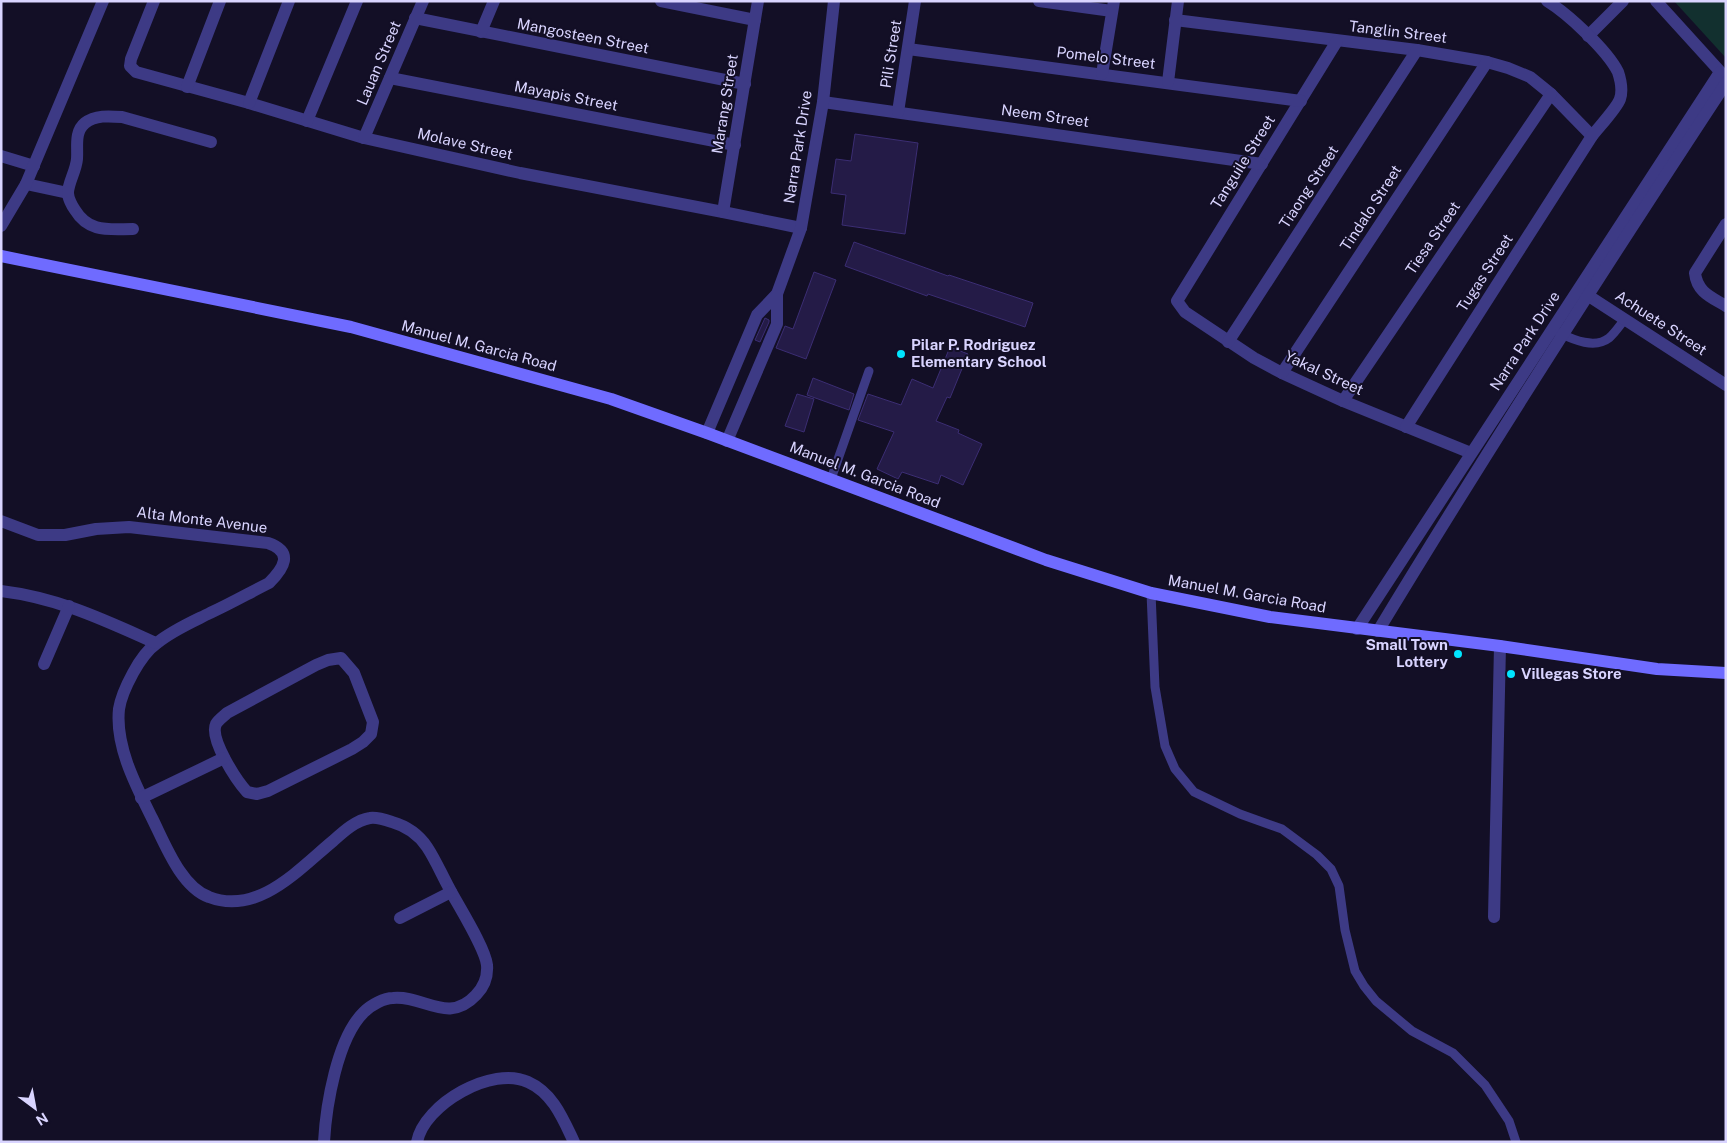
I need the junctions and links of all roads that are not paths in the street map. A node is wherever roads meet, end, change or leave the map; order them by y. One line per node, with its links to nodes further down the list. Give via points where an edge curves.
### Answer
1 (103, 1): 45 (street)
2 (154, 1): 32 (street, Molave Street, via 130,66 136,72)
3 (220, 1): 32 (street)
4 (289, 1): 36 (street)
5 (357, 1): 38 (street)
6 (423, 1): 18 (street, Lauan Street)
7 (494, 1): 21 (street)
8 (661, 1): 19 (street)
9 (758, 1): 19 (street, Marang Street)
10 (834, 1): 35 (street, Narra Park Drive)
11 (915, 1): 24 (street, Pili Street)
12 (1039, 1): 17 (street)
13 (1178, 1): 20 (street)
14 (1547, 1): 22 (street, Tugas Street, via 1572,19)
15 (1624, 1): 22 (street)
16 (1656, 1): 29 (street, Narra Park Drive)
17 (1113, 6): 27 (street)
18 (415, 18): 21 (street, Mangosteen Street); 28 (street, Lauan Street)
19 (756, 20): 31 (street, Marang Street)
20 (1175, 20): 23 (street, Tanglin Street); 30 (street)
21 (481, 32): 31 (street, Mangosteen Street)
22 (1588, 36): 39 (street, Tugas Street, via 1618,72 1622,86 1620,100)
23 (1337, 41): 25 (street, Tanglin Street); 34 (street, Tanguile Street)
24 (908, 49): 27 (street, Pomelo Street); 37 (street, Pili Street)
25 (1417, 50): 26 (street, Tanglin Street); 60 (street, Tiaong Street)
26 (1487, 62): 33 (street, Tanglin Street, via 1530,77); 62 (street, Tindalo Street)
27 (1102, 74): 30 (street, Pomelo Street)
28 (390, 78): 40 (street, Lauan Street); 42 (street, Mayapis Street)
29 (1724, 78): 54 (street, Narra Park Drive)
30 (1168, 82): 34 (street, Pomelo Street)
31 (745, 84): 42 (street, Marang Street)
32 (187, 87): 36 (street, Molave Street)
33 (1551, 94): 39 (street, Tanglin Street); 64 (street, Tiesa Street)
34 (1300, 101): 44 (street, Tanguile Street)
35 (823, 102): 37 (street, Neem Street); 51 (street, Narra Park Drive)
36 (249, 103): 38 (street, Molave Street)
37 (898, 112): 44 (street, Neem Street)
38 (307, 121): 40 (street, Molave Street)
39 (1592, 136): 65 (street, Tugas Street)
40 (364, 138): 48 (street, Molave Street, via 530,175)
41 (211, 142): 47 (street, via 122,117 97,118 85,123 79,131 77,159)
42 (735, 145): 48 (street, Marang Street)
43 (1, 156): 45 (street)
44 (1262, 164): 56 (street, Tanguile Street)
45 (34, 166): 46 (street)
46 (26, 184): 47 (street); 50 (street)
47 (68, 193): 52 (street, via 72,207 88,225)
48 (723, 212): 51 (street, Molave Street)
49 (1726, 224): 57 (street, via 1695,273 1698,286)
50 (1, 226)
51 (801, 228): 55 (street, Narra Park Drive)
52 (133, 229)
53 (1, 256): 66 (main road, Manuel M. Garcia Road, via 351,327 611,400)
54 (1583, 292): 58 (street, Achuete Street); 59 (street, Narra Park Drive)
55 (777, 294): 66 (street, Narra Park Drive, via 757,315); 67 (street, Narra Park Drive, via 777,324)
56 (1177, 301): 60 (street, Yakal Street, via 1185,312)
57 (1726, 306)
58 (1625, 319): 59 (lane, via 1608,339 1594,343 1582,342); 63 (street, Achuete Street)
59 (1558, 332): 68 (street, Narra Park Drive); 75 (street, Narra Park Drive)
60 (1228, 342): 62 (street, Yakal Street)
61 (869, 371): 69 (lane)
62 (1282, 373): 64 (street, Yakal Street)
63 (1726, 385)
64 (1343, 401): 65 (street, Yakal Street)
65 (1406, 427): 68 (street, Yakal Street)
66 (708, 433): 67 (main road, Manuel M. Garcia Road)
67 (727, 441): 69 (main road, Manuel M. Garcia Road)
68 (1471, 453): 74 (street, Narra Park Drive)
69 (831, 480): 72 (main road, Manuel M. Garcia Road, via 1046,560)
70 (1, 521): 76 (street, Alta Monte Avenue, via 38,535 129,527 268,543 282,551 283,566 269,583)
71 (1, 591): 73 (street)
72 (1151, 593): 74 (main road, Manuel M. Garcia Road, via 1270,617); 88 (lane, via 1155,687 1165,746 1175,769 1194,792 1282,829 1331,869 1339,886 1355,971 1364,986 1376,1002 1412,1031 1453,1053 1485,1085 1509,1121)
73 (69, 606): 76 (street); 78 (street)
74 (1357, 629): 75 (main road, Manuel M. Garcia Road)
75 (1378, 632): 77 (main road, Manuel M. Garcia Road)
76 (156, 643): 81 (street, Alta Monte Avenue, via 139,662 125,686 119,708 125,755)
77 (1500, 646): 79 (main road, Manuel M. Garcia Road, via 1657,669); 84 (street)
78 (44, 664)
79 (1726, 673)
80 (224, 758): 80 (street, via 247,792 258,794 363,742 371,734 373,722 348,664 341,658 322,662 227,713 216,724 215,731); 81 (street)
81 (142, 798): 82 (street, Alta Monte Avenue, via 178,868 193,888 209,897 234,902 254,898 278,887 344,832 371,818 408,828 426,845)
82 (451, 892): 83 (street); 85 (street, Alta Monte Avenue, via 487,965 484,986 468,1003 454,1008 429,1006 408,998 391,998 364,1012 351,1030 339,1060 326,1110)
83 (400, 918)
84 (1494, 918)
85 (324, 1142)
86 (417, 1142): 87 (street, via 430,1117 445,1103 470,1087 509,1078 528,1081 551,1100)
87 (574, 1142)
88 (1516, 1142)

